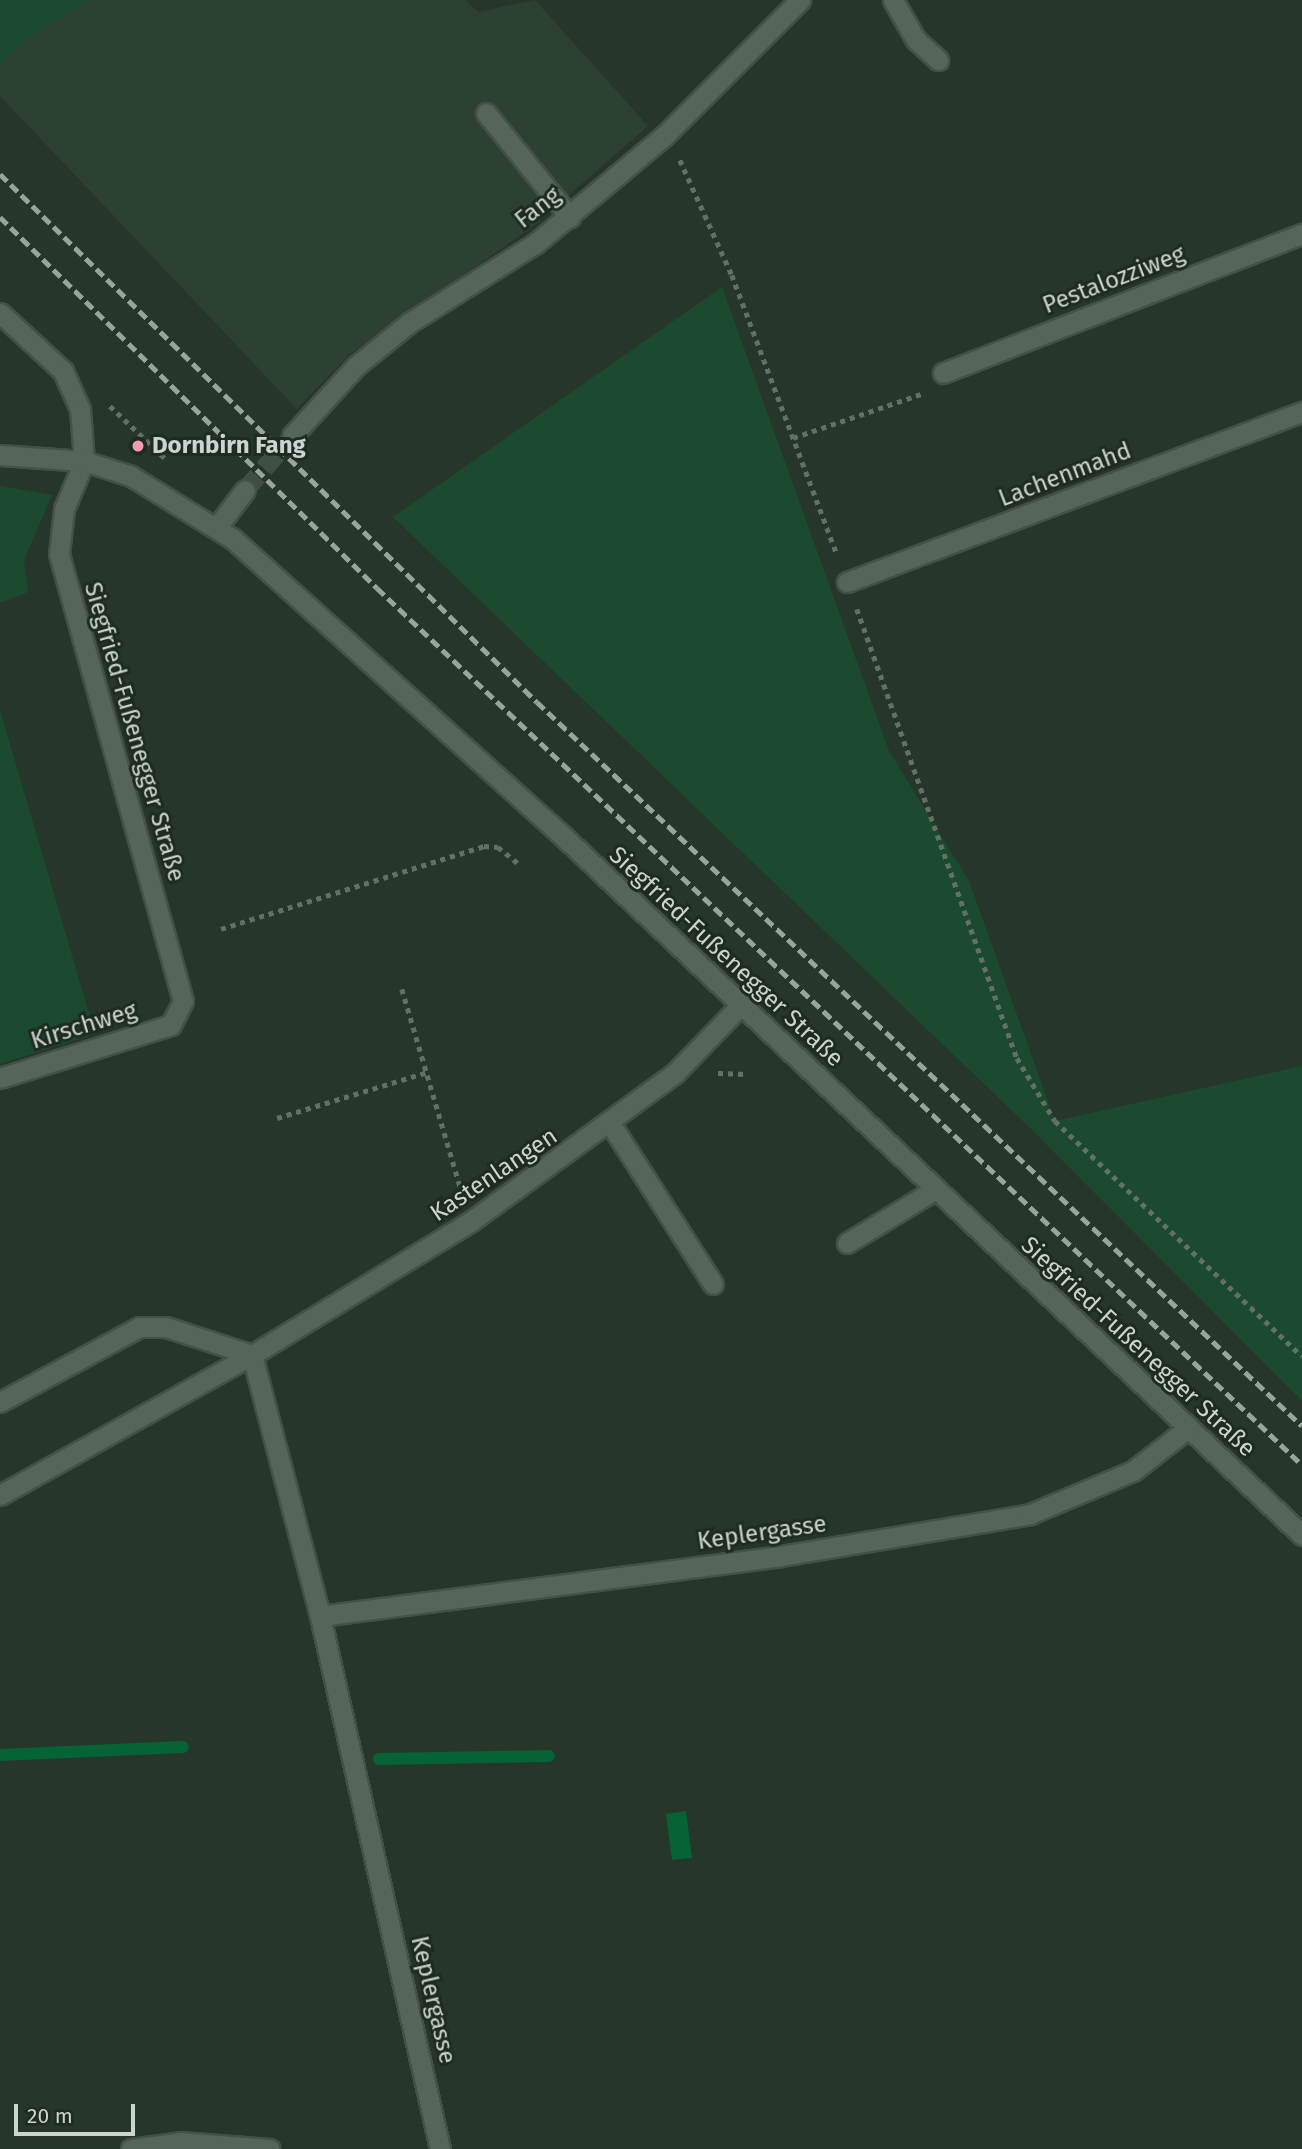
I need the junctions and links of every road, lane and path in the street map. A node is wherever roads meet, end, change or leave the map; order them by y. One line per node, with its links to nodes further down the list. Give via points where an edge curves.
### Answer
1 (800, 0): 5 (street, Fang)
2 (893, 0): 3 (street, via 916,40)
3 (938, 60)
4 (486, 113): 6 (street)
5 (665, 135): 6 (street, Fang); 14 (path, via 732,275)
6 (570, 217): 13 (street, Fang, via 409,323 356,366)
7 (1302, 234): 10 (street, Pestalozziweg)
8 (0, 313): 9 (street, Siegfried-Fußenegger Straße)
9 (63, 371): 16 (street, Siegfried-Fußenegger Straße, via 80,409); 17 (path)
10 (943, 373)
11 (927, 392): 14 (path)
12 (1301, 416): 20 (street, Lachenmahd)
13 (292, 436)
14 (793, 439): 20 (path)
15 (0, 455): 16 (street, Siegfried-Fußenegger Straße)
16 (84, 461): 19 (street, Siegfried-Fußenegger Straße, via 131,476); 25 (street, Siegfried-Fußenegger Straße, via 64,509 59,554 183,1000)
17 (174, 467)
18 (245, 490): 19 (street)
19 (217, 527): 24 (street, Siegfried-Fußenegger Straße, via 319,610)
20 (847, 582): 35 (path, via 1017,1058 1055,1121)
21 (519, 864): 22 (path, via 498,847 484,846)
22 (220, 929)
23 (402, 989): 26 (path)
24 (741, 1005): 29 (street, Kastenlangen, via 675,1073); 30 (street, Siegfried-Fußenegger Straße)
25 (179, 1016): 27 (street, Kirschweg, via 171,1025)
26 (427, 1072): 28 (path); 31 (path)
27 (0, 1078)
28 (277, 1118)
29 (610, 1123): 31 (street, Kastenlangen); 33 (street)
30 (936, 1189): 32 (street); 37 (street, Siegfried-Fußenegger Straße)
31 (470, 1223): 34 (street, Kastenlangen)
32 (847, 1244)
33 (713, 1284)
34 (252, 1355): 36 (street, via 166,1327 139,1327); 38 (street, Kastenlangen); 40 (street, Keplergasse)
35 (1302, 1356)
36 (0, 1402)
37 (1188, 1428): 39 (street, Siegfried-Fußenegger Straße); 40 (street, Keplergasse, via 1133,1471 1030,1514 780,1556)
38 (0, 1495)
39 (1302, 1535)
40 (320, 1616): 43 (street, Keplergasse)
41 (131, 2149): 42 (street, via 181,2142)
42 (270, 2149)
43 (440, 2149)

